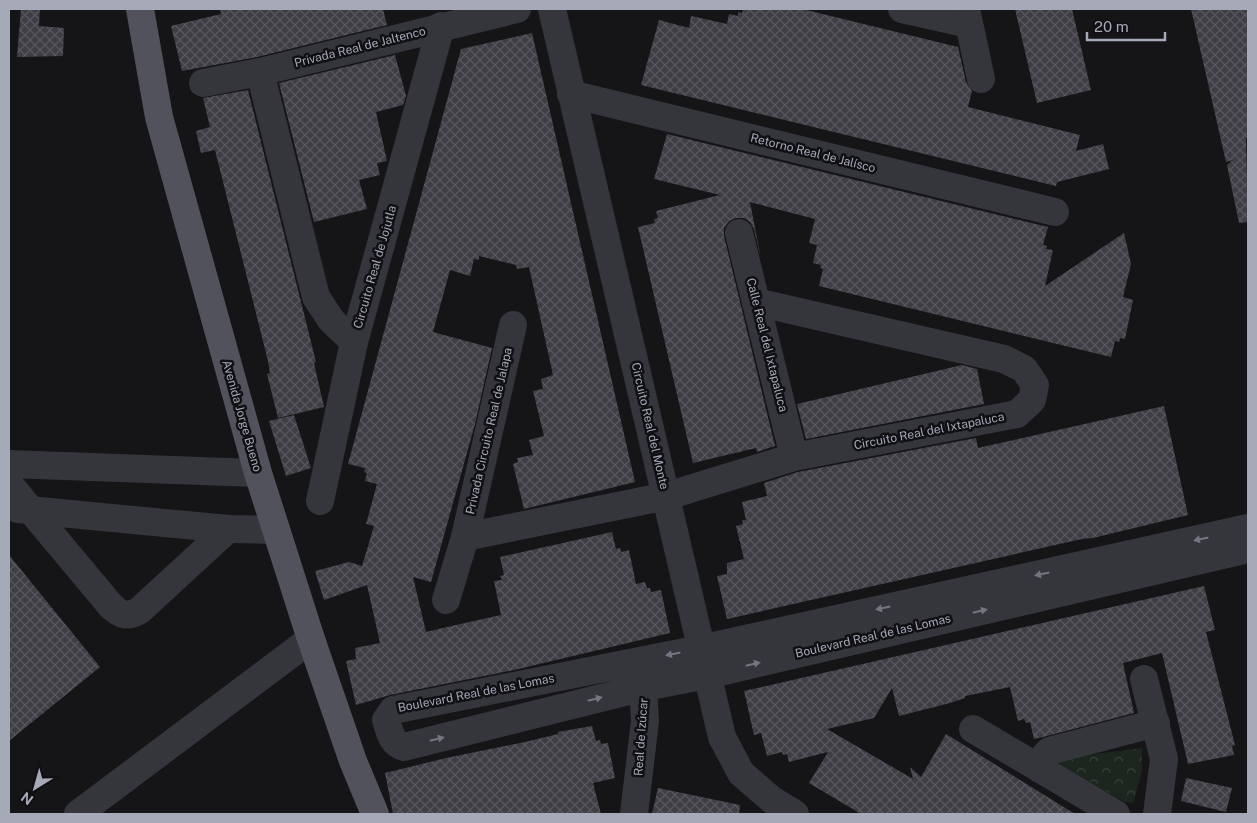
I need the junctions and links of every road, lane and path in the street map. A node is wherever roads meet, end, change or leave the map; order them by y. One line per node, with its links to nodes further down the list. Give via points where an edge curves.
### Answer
1 (140, 9): 18 (main road, Avenida Jorge Bueno, via 159,117)
2 (517, 9): 6 (street, Privada Real de Jaltenco)
3 (552, 9): 10 (street, Circuito Real del Monte)
4 (902, 9): 5 (street)
5 (968, 17): 8 (street)
6 (441, 26): 7 (street, Privada Real de Jaltenco); 15 (street, Circuito Real de Jojutla)
7 (260, 72): 9 (street, Privada Real de Jaltenco); 15 (street, Circuito Real de Jojutla, via 316,297 331,320)
8 (980, 79)
9 (203, 84)
10 (571, 94): 11 (street, Retorno Real de Jalísco); 20 (street, Circuito Real del Monte)
11 (1055, 212)
12 (739, 233): 13 (street, Calle Real del Ixtapaluca)
13 (756, 302): 16 (street, Calle Real del Ixtapaluca); 16 (street, Circuito Real del Ixtapaluca, via 1004,359 1024,369 1035,385 1032,400 1017,414)
14 (513, 325): 26 (street, Privada Circuito Real de Jalapa)
15 (354, 342): 21 (street)
16 (794, 457): 20 (street, Circuito Real del Ixtapaluca)
17 (9, 464): 18 (street)
18 (258, 473): 25 (main road, Avenida Jorge Bueno)
19 (9, 484): 22 (street)
20 (667, 496): 26 (street, Privada Circuito Real de Jalapa); 30 (street, Circuito Real del Monte)
21 (320, 501)
22 (19, 509): 24 (street); 24 (street, via 110,606 120,614 130,616)
23 (1248, 528): 30 (street, Boulevard Real de las Lomas, one-way to 30)
24 (228, 529): 25 (street)
25 (276, 530): 29 (main road, Avenida Jorge Bueno)
26 (465, 537): 28 (street, Privada Circuito Real de Jalapa)
27 (1248, 549): 32 (street, Boulevard Real de las Lomas, one-way to 27)
28 (446, 600)
29 (311, 639): 37 (street); 38 (main road, Avenida Jorge Bueno)
30 (700, 649): 31 (street, Boulevard Real de las Lomas, one-way to 31); 32 (street, Circuito Real del Monte)
31 (643, 673): 31 (street, Boulevard Real de las Lomas, one-way to 31, via 393,710 386,720 392,740 404,747); 32 (street, Boulevard Real de las Lomas); 39 (street, Real de Izúcar, via 645,721)
32 (707, 675): 40 (street, Circuito Real del Monte, via 722,737 741,773 772,800)
33 (1144, 680): 34 (street)
34 (1156, 724): 36 (street, via 1049,751 1042,759); 42 (street, via 1164,759)
35 (973, 729): 36 (street)
36 (1040, 769): 41 (street)
37 (78, 814)
38 (375, 814)
39 (634, 814)
40 (795, 814)
41 (1116, 814)
42 (1157, 814)

